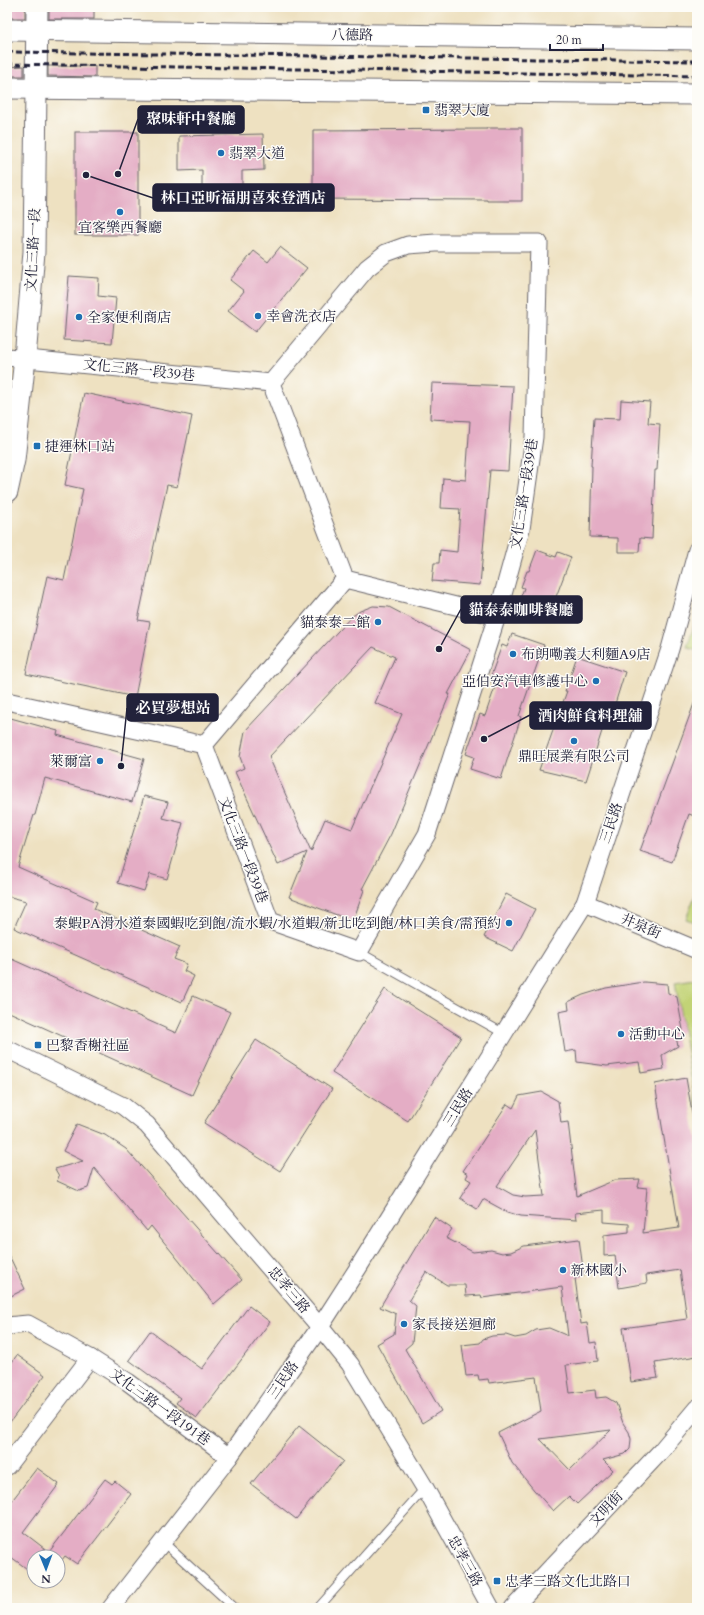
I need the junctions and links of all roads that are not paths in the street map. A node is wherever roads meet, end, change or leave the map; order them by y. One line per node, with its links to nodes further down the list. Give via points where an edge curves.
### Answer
1 (37, 7): 3 (street, 文化三路一段)
2 (7, 30): 3 (street, 八德路)
3 (36, 30): 4 (street, 八德路); 6 (street, 文化三路一段)
4 (697, 39)
5 (7, 88): 6 (street)
6 (36, 88): 7 (street); 8 (street, 文化三路一段, via 34,252)
7 (697, 94)
8 (16, 358): 9 (street, 文化三路一段39巷); 10 (street, 文化三路一段, via 14,460)
9 (271, 383): 12 (street); 13 (street, 文化三路一段39巷, via 368,268 386,253 408,245 436,243 539,243 534,437 521,529)
10 (7, 492)
11 (697, 550): 16 (street, 三民路, via 670,650)
12 (345, 579): 13 (street); 15 (street)
13 (497, 616): 18 (street, 文化三路一段39巷, via 427,834)
14 (7, 701): 15 (street)
15 (204, 745): 18 (street, 文化三路一段39巷, via 270,921)
16 (585, 903): 17 (street, 井泉街); 19 (street, 三民路)
17 (697, 950)
18 (358, 952): 19 (lane)
19 (503, 1033): 22 (street, 三民路)
20 (7, 1049): 22 (street, 忠孝三路, via 123,1106 148,1124)
21 (7, 1326): 23 (street, 文化三路一段191巷, via 28,1324)
22 (320, 1327): 25 (street, 三民路); 27 (street, 忠孝三路, via 350,1364)
23 (90, 1358): 25 (street, 文化三路一段191巷, via 128,1382); 26 (street)
24 (697, 1408): 33 (street, 文明街)
25 (229, 1457): 28 (street, 三民路)
26 (7, 1466)
27 (425, 1488): 31 (lane); 32 (street, 忠孝三路)
28 (163, 1542): 29 (street, 三民路); 30 (lane)
29 (111, 1608)
30 (236, 1608)
31 (318, 1608)
32 (491, 1608)
33 (513, 1608)

